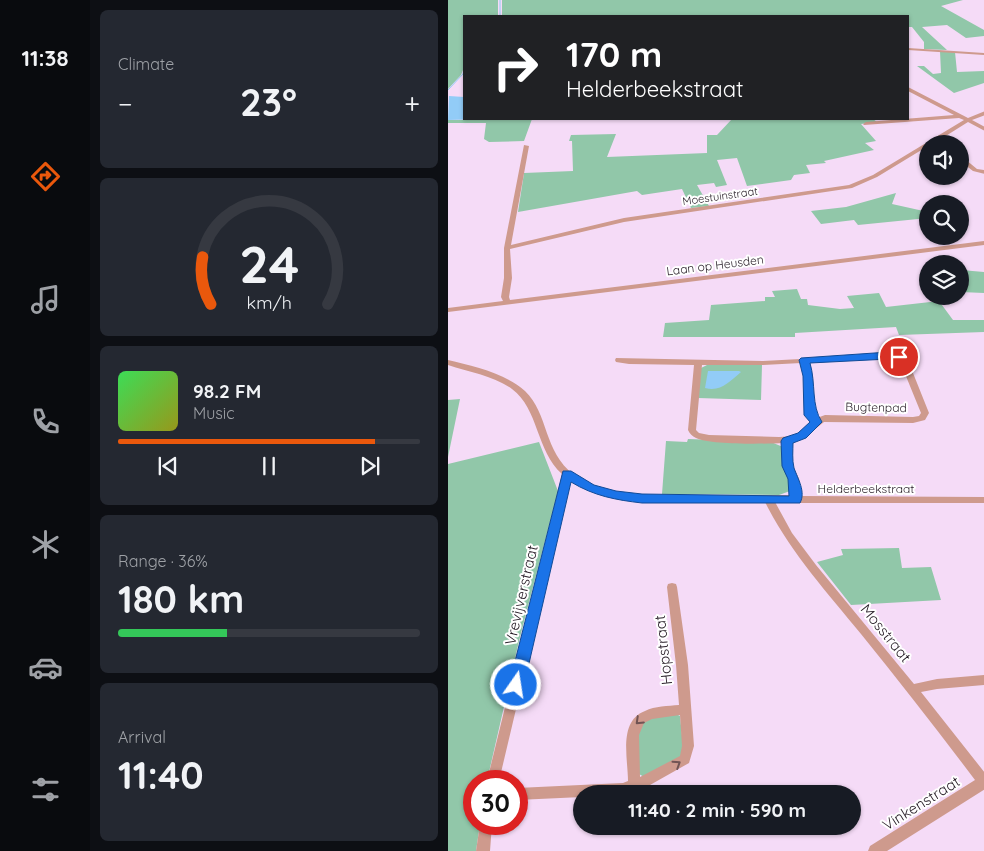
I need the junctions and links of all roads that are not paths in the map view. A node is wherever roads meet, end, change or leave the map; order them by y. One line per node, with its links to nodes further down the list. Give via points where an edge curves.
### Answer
1 (909, 49): 2 (street)
2 (984, 54)
3 (909, 90): 5 (street)
4 (984, 113): 6 (street, Moestuinstraat)
5 (960, 116): 6 (street); 7 (street)
6 (968, 120): 8 (street); 9 (street, Moestuinstraat)
7 (866, 124)
8 (984, 129)
9 (943, 135)
10 (526, 146): 15 (street)
11 (919, 150): 15 (street, Moestuinstraat, via 850,187 624,220)
12 (969, 164): 13 (street)
13 (984, 172)
14 (984, 244): 16 (street, Laan op Heusden)
15 (508, 248): 16 (street)
16 (507, 303): 17 (street, Laan op Heusden)
17 (448, 310)
18 (619, 360): 21 (street, Bugtenpad)
19 (804, 360): 21 (street, Bugtenpad); 22 (street, via 809,376 810,415); 22 (street, Bugtenpad, via 899,357 905,363 925,413 918,420 829,418)
20 (448, 362): 24 (street, Helderbeekstraat, via 508,383 522,393 532,407 552,457)
21 (698, 363): 23 (street, via 692,430 696,435)
22 (816, 422): 23 (street, via 802,436)
23 (787, 441): 26 (street, via 788,466 794,479)
24 (567, 474): 25 (street, Helderbeekstraat, via 590,488 616,496); 32 (street, Vrevijverstraat)
25 (769, 500): 26 (street, Helderbeekstraat); 30 (street, Mosstraat, via 797,548)
26 (796, 500): 27 (street, Helderbeekstraat)
27 (984, 500)
28 (672, 588): 31 (street, Hopstraat)
29 (984, 680): 30 (street)
30 (913, 689): 33 (street, Mosstraat)
31 (685, 709): 34 (street, Hopstraat, one-way to 31, via 685,759 688,746); 34 (street, one-way to 34, via 649,714 636,722 632,730)
32 (496, 770)
33 (984, 782): 39 (street, Vinkenstraat)
34 (634, 785)
35 (573, 792): 36 (street, Hopstraat)
36 (528, 794)
37 (485, 835): 38 (street)
38 (483, 851)
39 (875, 851)

